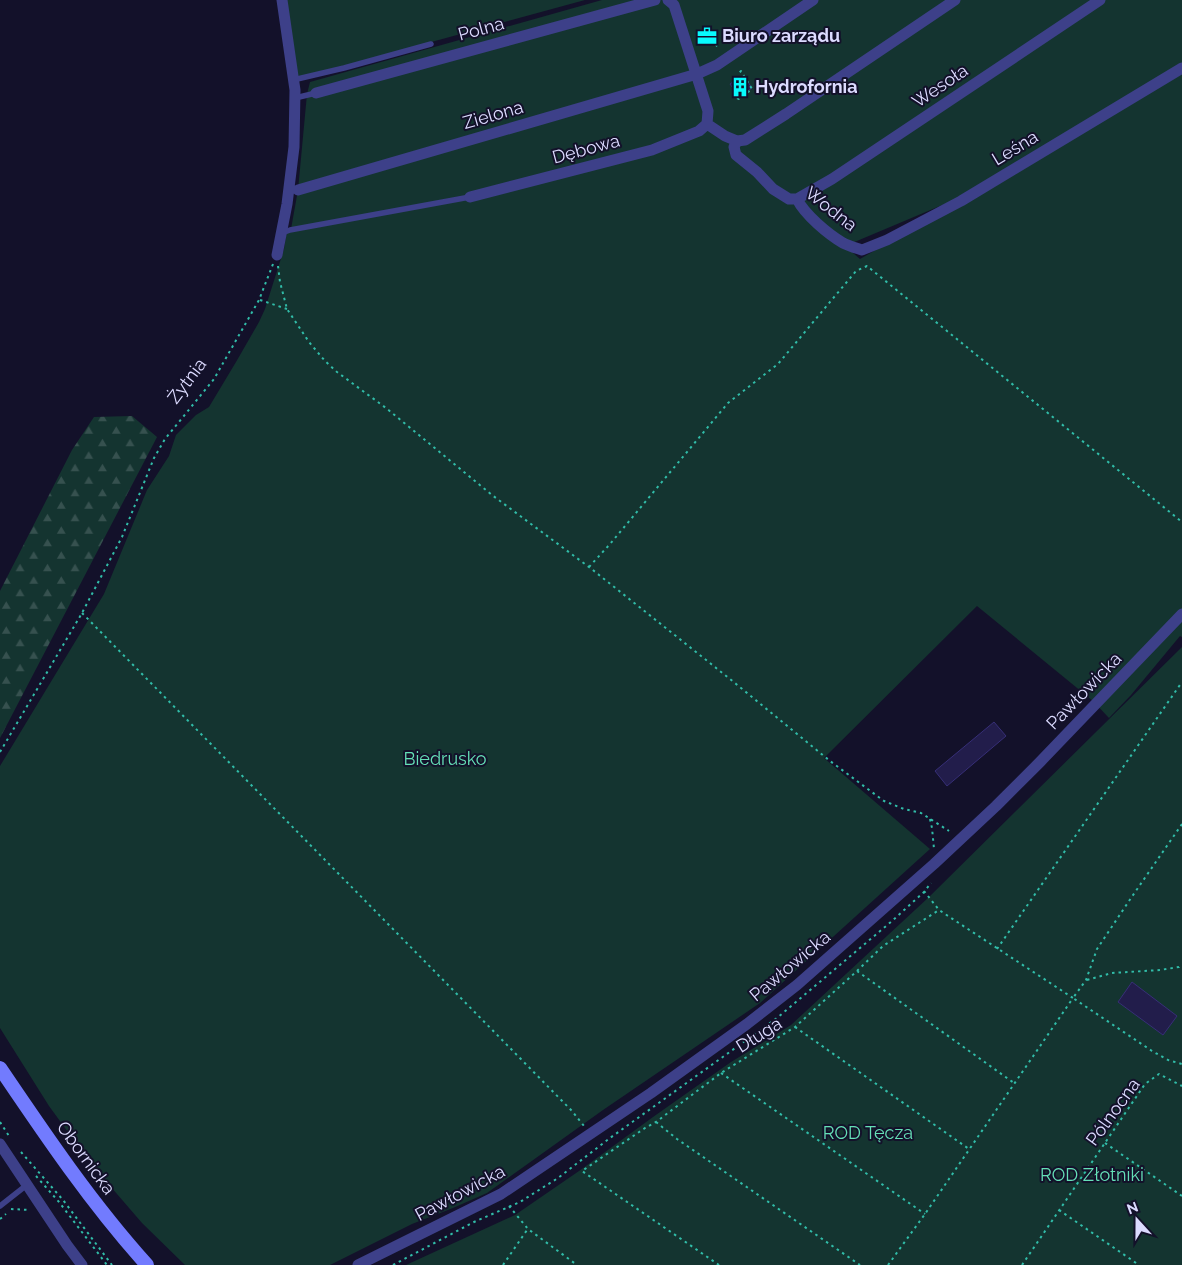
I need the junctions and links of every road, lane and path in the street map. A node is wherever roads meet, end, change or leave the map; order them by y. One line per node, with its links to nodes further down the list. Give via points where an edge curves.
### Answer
1 (282, 0): 11 (street)
2 (655, 0): 12 (street, Polna)
3 (668, 0): 10 (street, via 674,5)
4 (813, 0): 10 (street, Zielona, via 712,68)
5 (955, 0): 16 (street, via 786,114 745,140)
6 (1100, 0): 19 (street, Wesoła)
7 (430, 44): 11 (lane)
8 (1182, 68): 21 (street, Leśna, via 960,201)
9 (739, 73): 14 (path, via 752,89)
10 (697, 74): 15 (street, via 708,110); 17 (street, Zielona)
11 (294, 80): 13 (street)
12 (316, 93): 13 (lane)
13 (295, 98): 20 (street, via 294,147)
14 (737, 98)
15 (707, 124): 16 (street); 18 (street, Dębowa, via 699,131 652,150)
16 (737, 141): 19 (street, Wodna, via 734,147 736,155 773,189 789,199)
17 (298, 190)
18 (470, 197): 20 (lane)
19 (797, 199): 21 (street, Wodna, via 801,208 824,229 844,244)
20 (282, 234): 22 (street)
21 (862, 250)
22 (277, 255): 23 (path, Żytnia); 24 (path)
23 (259, 300): 24 (path); 27 (path, Żytnia, via 214,379 165,439 154,458 122,537)
24 (287, 308): 26 (path, via 309,342 337,372)
25 (1182, 522): 26 (path, via 868,266 856,271 778,364 728,403)
26 (589, 567): 31 (path, via 884,801)
27 (82, 613): 30 (path, Żytnia); 50 (path, via 572,1111)
28 (1182, 614): 34 (street, Pawłowicka, via 1040,762)
29 (1182, 682): 37 (path)
30 (0, 752)
31 (930, 819): 33 (path); 34 (path)
32 (1182, 824): 40 (path, via 1097,949)
33 (949, 831)
34 (934, 864): 35 (street, Pawłowicka)
35 (914, 882): 36 (path); 50 (street, Pawłowicka, via 797,985 747,1024)
36 (939, 910): 37 (path); 39 (path, Długa, via 883,946)
37 (997, 949): 41 (path)
38 (1182, 964): 40 (path, via 1160,970 1112,973)
39 (857, 972): 42 (path, Długa); 46 (path)
40 (1086, 980): 41 (path)
41 (1073, 998): 43 (path, via 1152,1051); 46 (path)
42 (795, 1027): 45 (path, Długa); 54 (path)
43 (1182, 1064)
44 (0, 1068): 70 (main road, Obornicka, via 74,1176)
45 (721, 1074): 49 (path, Długa); 64 (path)
46 (1014, 1083): 54 (path)
47 (1182, 1086): 52 (path, Pólnocna, via 1159,1074 1145,1084)
48 (0, 1122): 51 (path)
49 (656, 1122): 75 (path, Długa, via 582,1170); 76 (path)
50 (590, 1134): 58 (street, Pawłowicka)
51 (10, 1137)
52 (1106, 1143): 59 (path); 63 (path, Pólnocna)
53 (0, 1144): 57 (street)
54 (969, 1149): 64 (path)
55 (20, 1152): 69 (path)
56 (31, 1170): 68 (path)
57 (28, 1184): 60 (lane); 67 (street)
58 (501, 1194): 61 (path); 71 (street, Pawłowicka)
59 (1182, 1196)
60 (0, 1206)
61 (509, 1207): 66 (path); 72 (path)
62 (33, 1210): 65 (path, via 12,1209)
63 (1059, 1210): 78 (path, Pólnocna); 79 (path)
64 (924, 1214): 77 (path)
65 (0, 1219)
66 (528, 1229): 73 (path); 74 (path)
67 (82, 1265)
68 (106, 1265)
69 (112, 1265)
70 (147, 1265)
71 (358, 1265)
72 (393, 1265)
73 (504, 1265)
74 (576, 1265)
75 (720, 1265)
76 (860, 1265)
77 (888, 1265)
78 (1022, 1265)
79 (1139, 1265)

